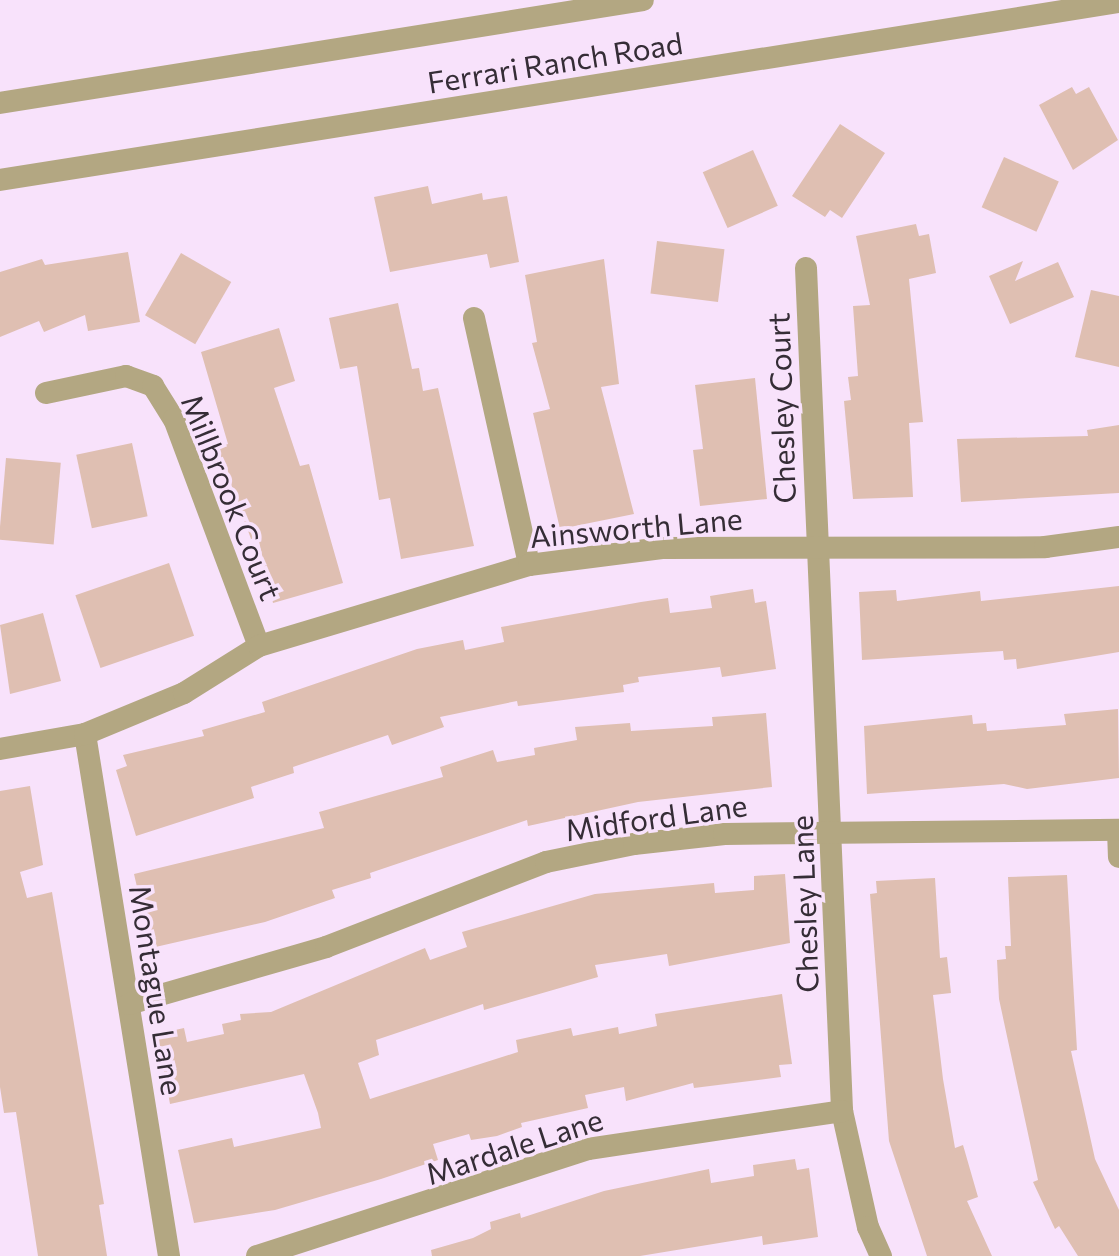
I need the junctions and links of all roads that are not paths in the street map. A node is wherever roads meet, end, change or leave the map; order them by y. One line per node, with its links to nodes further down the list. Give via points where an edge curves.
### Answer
1 (643, 0): 3 (street, Ferrari Ranch Road)
2 (1119, 2): 4 (street, Ferrari Ranch Road)
3 (0, 103)
4 (0, 180)
5 (806, 268): 9 (street, Chesley Court)
6 (474, 318): 10 (street)
7 (46, 393): 11 (street, Millbrook Court, via 126,376 153,386 174,419)
8 (1119, 537): 9 (street, Ainsworth Lane, via 1045,547)
9 (817, 545): 10 (street, Ainsworth Lane, via 662,548); 15 (street, Chesley Lane)
10 (529, 565): 11 (street, Ainsworth Lane)
11 (259, 646): 12 (street, Ainsworth Lane, via 184,693)
12 (85, 734): 13 (street, Ainsworth Lane); 17 (street, Montague Lane)
13 (0, 749)
14 (1118, 830): 15 (street, Midford Lane); 16 (street)
15 (832, 831): 17 (street, Midford Lane, via 724,834 546,862 326,947); 18 (street, Chesley Lane)
16 (1119, 857)
17 (129, 1004): 19 (street, Montague Lane)
18 (842, 1111): 20 (street, Mardale Lane, via 588,1149); 21 (street, Chesley Lane, via 868,1227)
19 (169, 1256)
20 (257, 1256)
21 (881, 1256)

